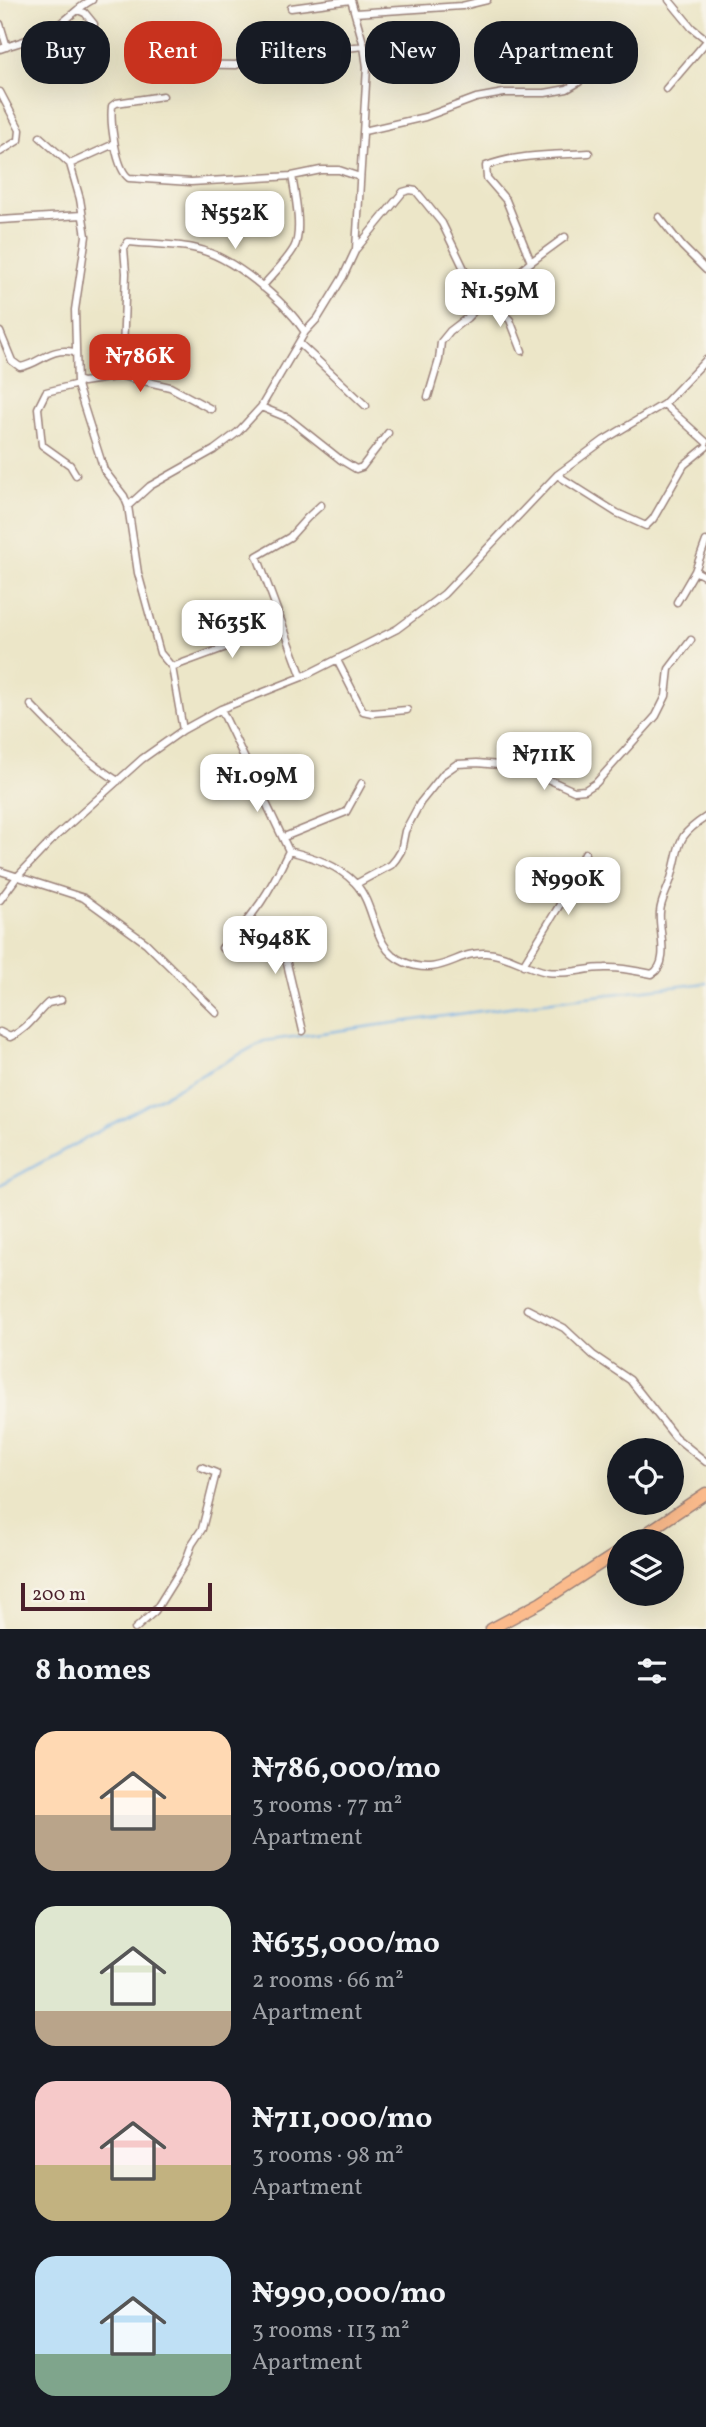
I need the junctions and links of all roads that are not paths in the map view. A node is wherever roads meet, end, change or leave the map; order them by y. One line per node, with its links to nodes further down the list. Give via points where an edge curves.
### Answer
1 (92, 0): 5 (street)
2 (351, 0): 6 (street); 7 (street)
3 (487, 0): 7 (street, via 462,6)
4 (669, 0): 10 (street)
5 (78, 5): 8 (street); 12 (street, via 53,29)
6 (290, 8)
7 (355, 13): 11 (street)
8 (92, 21)
9 (0, 24): 12 (street)
10 (706, 40): 15 (street)
11 (364, 46): 13 (street, via 269,51 236,65); 18 (street)
12 (4, 48)
13 (222, 65)
14 (576, 84): 18 (street, via 545,93 475,98 425,117)
15 (666, 89)
16 (0, 92): 21 (street, via 20,131 19,140)
17 (163, 96): 20 (street, via 112,106)
18 (364, 131): 25 (street)
19 (40, 137): 23 (street)
20 (114, 144): 23 (street); 24 (street, via 129,178 191,182)
21 (0, 152)
22 (589, 153): 31 (street, via 533,156 485,166 487,178 506,200)
23 (70, 164): 26 (street)
24 (292, 176): 25 (street, via 339,170); 33 (street, via 295,247)
25 (360, 177): 30 (street)
26 (82, 215): 28 (street); 39 (street, via 86,236)
27 (659, 217): 32 (street)
28 (0, 220)
29 (565, 237): 31 (street)
30 (356, 249): 34 (street, via 403,192 416,191 442,223); 36 (street)
31 (531, 262): 34 (street)
32 (706, 270)
33 (262, 287): 36 (street); 41 (street, via 219,257 195,248 126,243)
34 (484, 302): 38 (street, via 510,320); 43 (street, via 445,336)
35 (0, 332): 39 (street, via 12,361 20,367 50,353)
36 (305, 332): 37 (street)
37 (299, 343): 45 (street); 46 (street)
38 (522, 351)
39 (74, 352): 42 (street)
40 (706, 360): 44 (street)
41 (122, 376): 42 (street); 47 (street, via 170,387)
42 (79, 382): 50 (street, via 46,392 38,408 42,445 71,465); 53 (street, via 104,470)
43 (428, 397)
44 (664, 404): 49 (street); 51 (street)
45 (366, 406)
46 (261, 407): 48 (street, via 288,418 356,469); 53 (street, via 214,450 150,486)
47 (211, 409)
48 (388, 433)
49 (706, 444): 51 (street, via 684,465 646,526)
50 (76, 475)
51 (557, 475): 60 (street, via 444,594 397,629)
52 (321, 505): 58 (street, via 290,537 257,556)
53 (128, 506): 61 (street, via 138,573 160,653)
54 (706, 541): 55 (street)
55 (695, 572): 56 (street); 57 (street)
56 (706, 577)
57 (677, 602)
58 (285, 630): 61 (street); 62 (street)
59 (691, 640): 75 (street, via 669,669 666,696 656,716 596,783 574,791 521,767 457,764 420,803 391,865)
60 (337, 660): 62 (street); 65 (street, via 363,711)
61 (172, 667): 66 (street)
62 (302, 677): 64 (street)
63 (31, 705): 67 (street, via 66,742)
64 (221, 709): 66 (street); 70 (street)
65 (407, 710)
66 (183, 730): 67 (street)
67 (118, 781): 74 (street)
68 (362, 783): 70 (street, via 346,812)
69 (706, 817): 79 (street, via 682,838 676,850 660,911 663,958 656,972 605,968 564,974)
70 (284, 837): 71 (street)
71 (289, 851): 75 (street, via 332,865); 77 (street, via 273,886)
72 (585, 853): 79 (street)
73 (0, 871): 74 (street)
74 (17, 877): 76 (street); 81 (street, via 95,904 146,943)
75 (356, 884): 79 (street, via 382,942 399,960 442,967 487,953)
76 (0, 900)
77 (250, 919): 78 (street); 82 (street, via 285,955)
78 (222, 948)
79 (523, 965)
80 (61, 1000): 83 (street, via 48,1003 16,1035)
81 (218, 1013)
82 (303, 1031)
83 (0, 1032)
84 (527, 1309): 85 (street, via 564,1328 630,1380 675,1437)
85 (706, 1462)
86 (201, 1468): 90 (street, via 216,1473 202,1529 169,1591)
87 (706, 1493): 88 (highway)
88 (652, 1529)
89 (607, 1559): 91 (highway)
90 (135, 1629)
91 (491, 1629)

